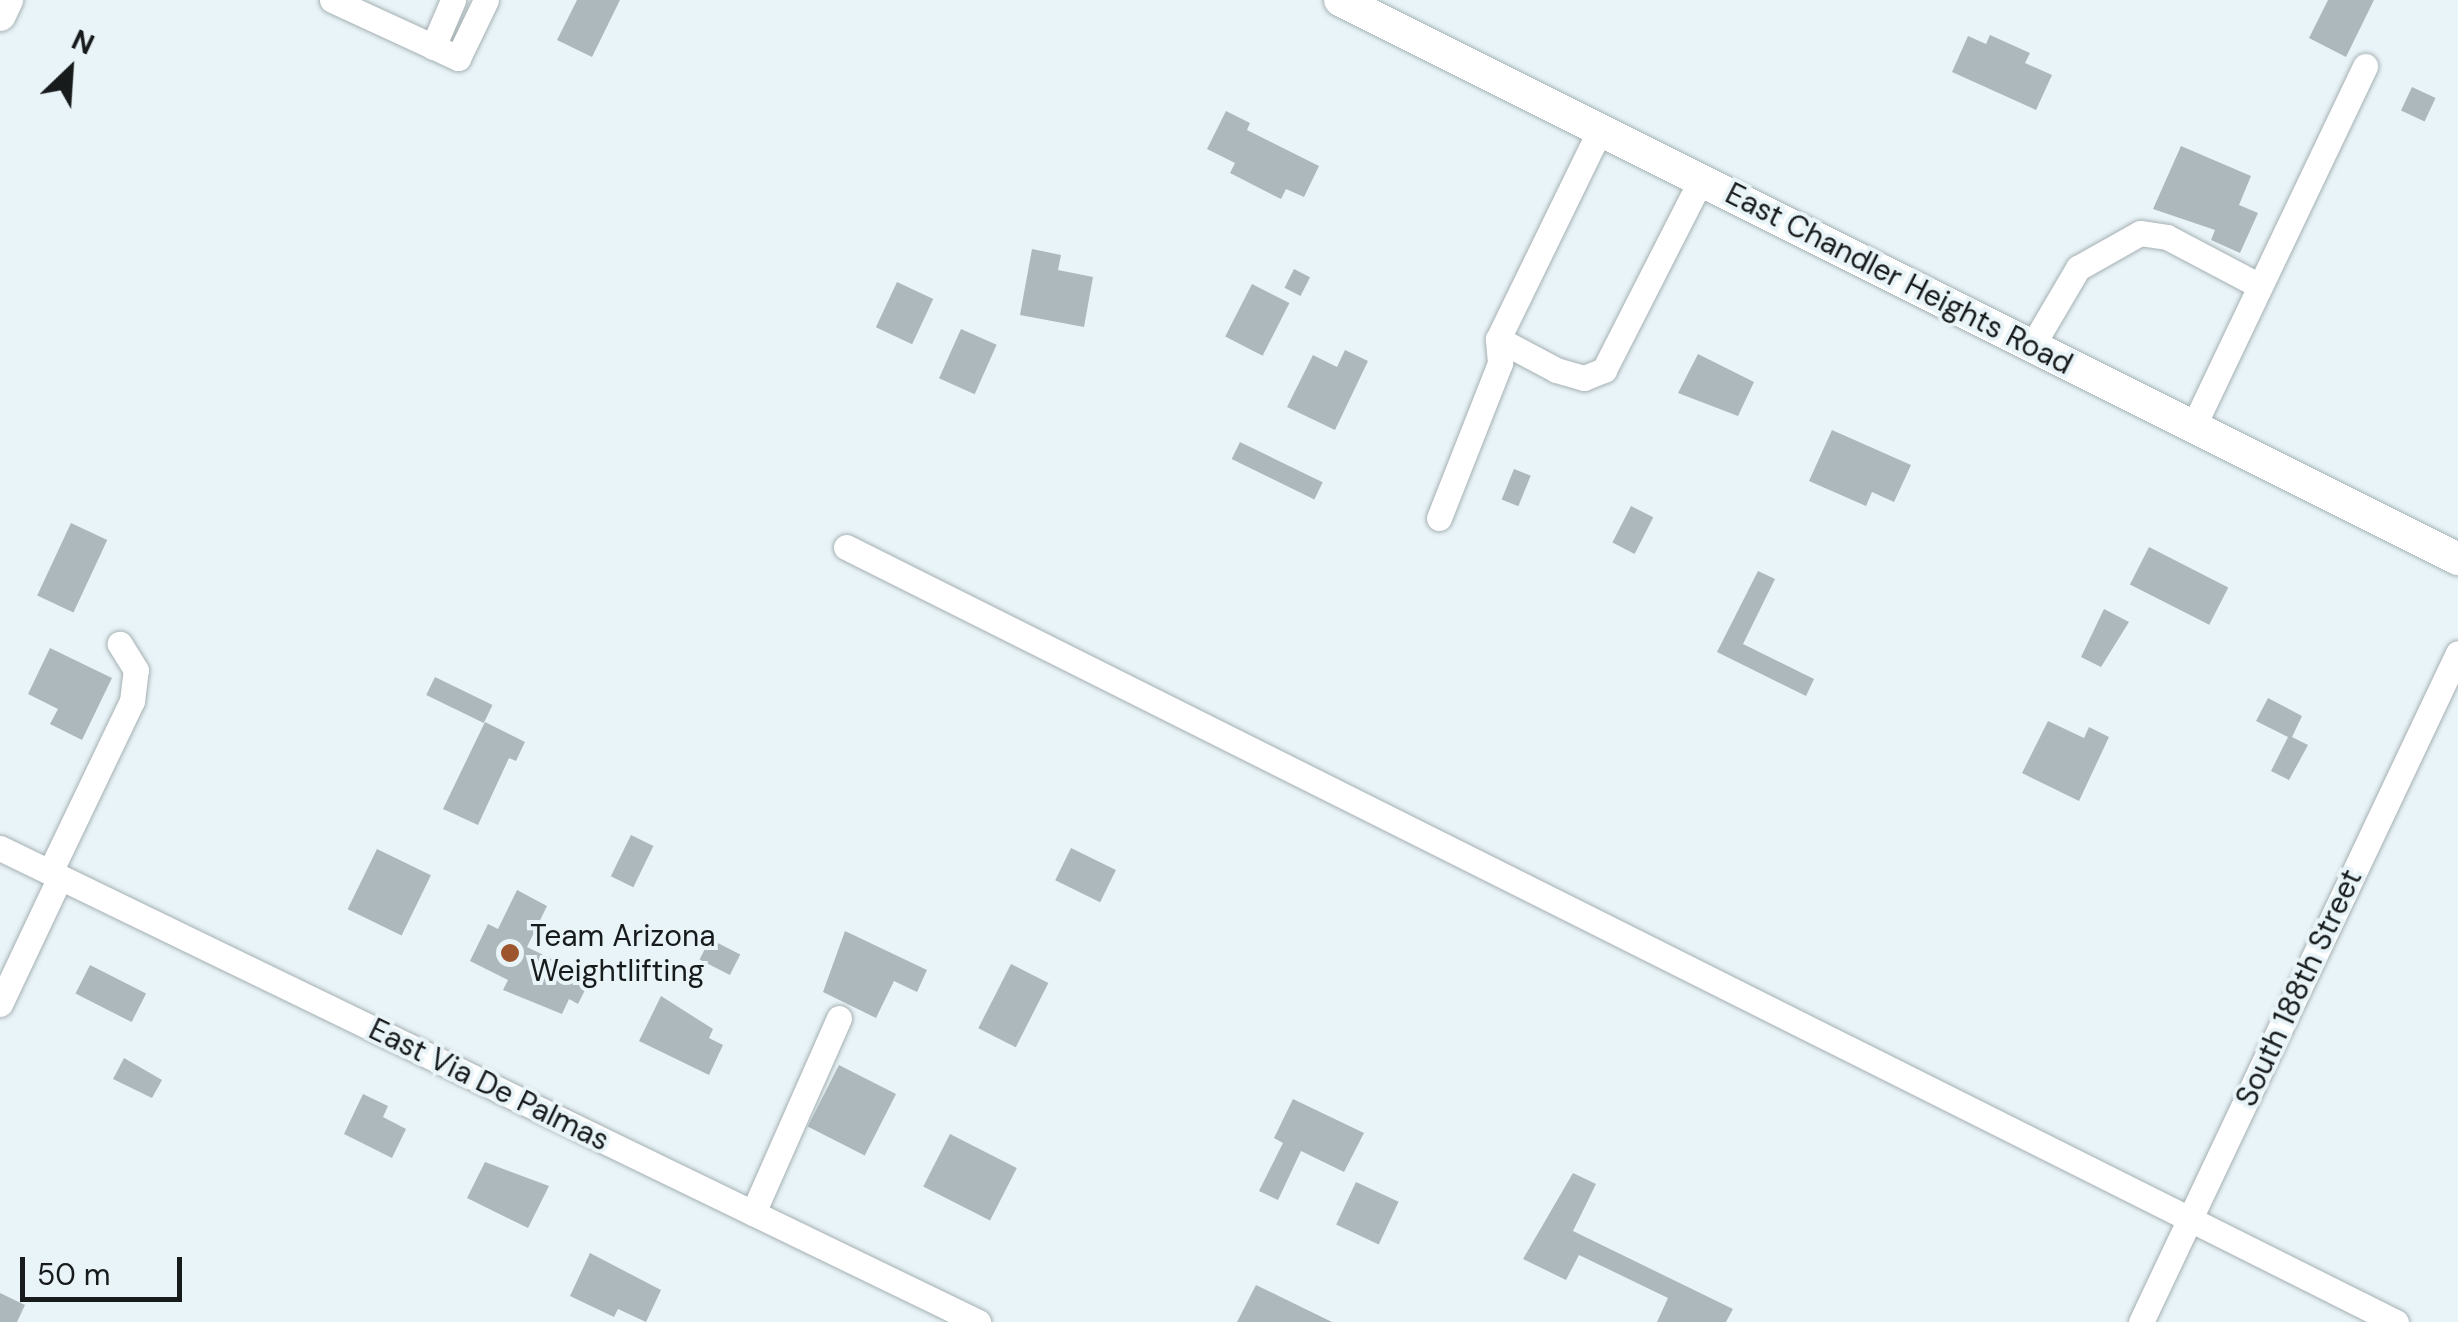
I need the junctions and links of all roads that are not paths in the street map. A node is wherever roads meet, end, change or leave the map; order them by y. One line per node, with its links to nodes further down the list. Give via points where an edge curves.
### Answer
1 (7, 0): 6 (main road)
2 (332, 0): 7 (street)
3 (453, 0): 7 (street)
4 (486, 0): 7 (street, via 458,58)
5 (1340, 0): 9 (main road, East Chandler Heights Road)
6 (0, 15)
7 (433, 47)
8 (2365, 66): 11 (street)
9 (1600, 130): 10 (main road, East Chandler Heights Road); 12 (street)
10 (1701, 180): 12 (street, via 1604,370 1584,378 1556,370); 13 (main road, East Chandler Heights Road)
11 (2260, 286): 13 (street, via 2167,236 2140,233 2078,268); 14 (street)
12 (1498, 339): 15 (street, via 1500,363)
13 (2032, 346): 14 (main road, East Chandler Heights Road)
14 (2193, 426): 17 (main road, East Chandler Heights Road)
15 (1439, 518)
16 (846, 547): 25 (street)
17 (2458, 560)
18 (120, 644): 21 (street, via 136,670 132,701)
19 (2458, 654): 25 (street, South 188th Street)
20 (0, 848): 21 (street, East Via De Palmas)
21 (55, 875): 22 (street); 24 (street, East Via De Palmas)
22 (0, 1004)
23 (839, 1018): 24 (street)
24 (753, 1214): 26 (street, East Via De Palmas)
25 (2188, 1222): 27 (street, South 188th Street); 28 (street)
26 (978, 1322)
27 (2141, 1322)
28 (2396, 1322)

